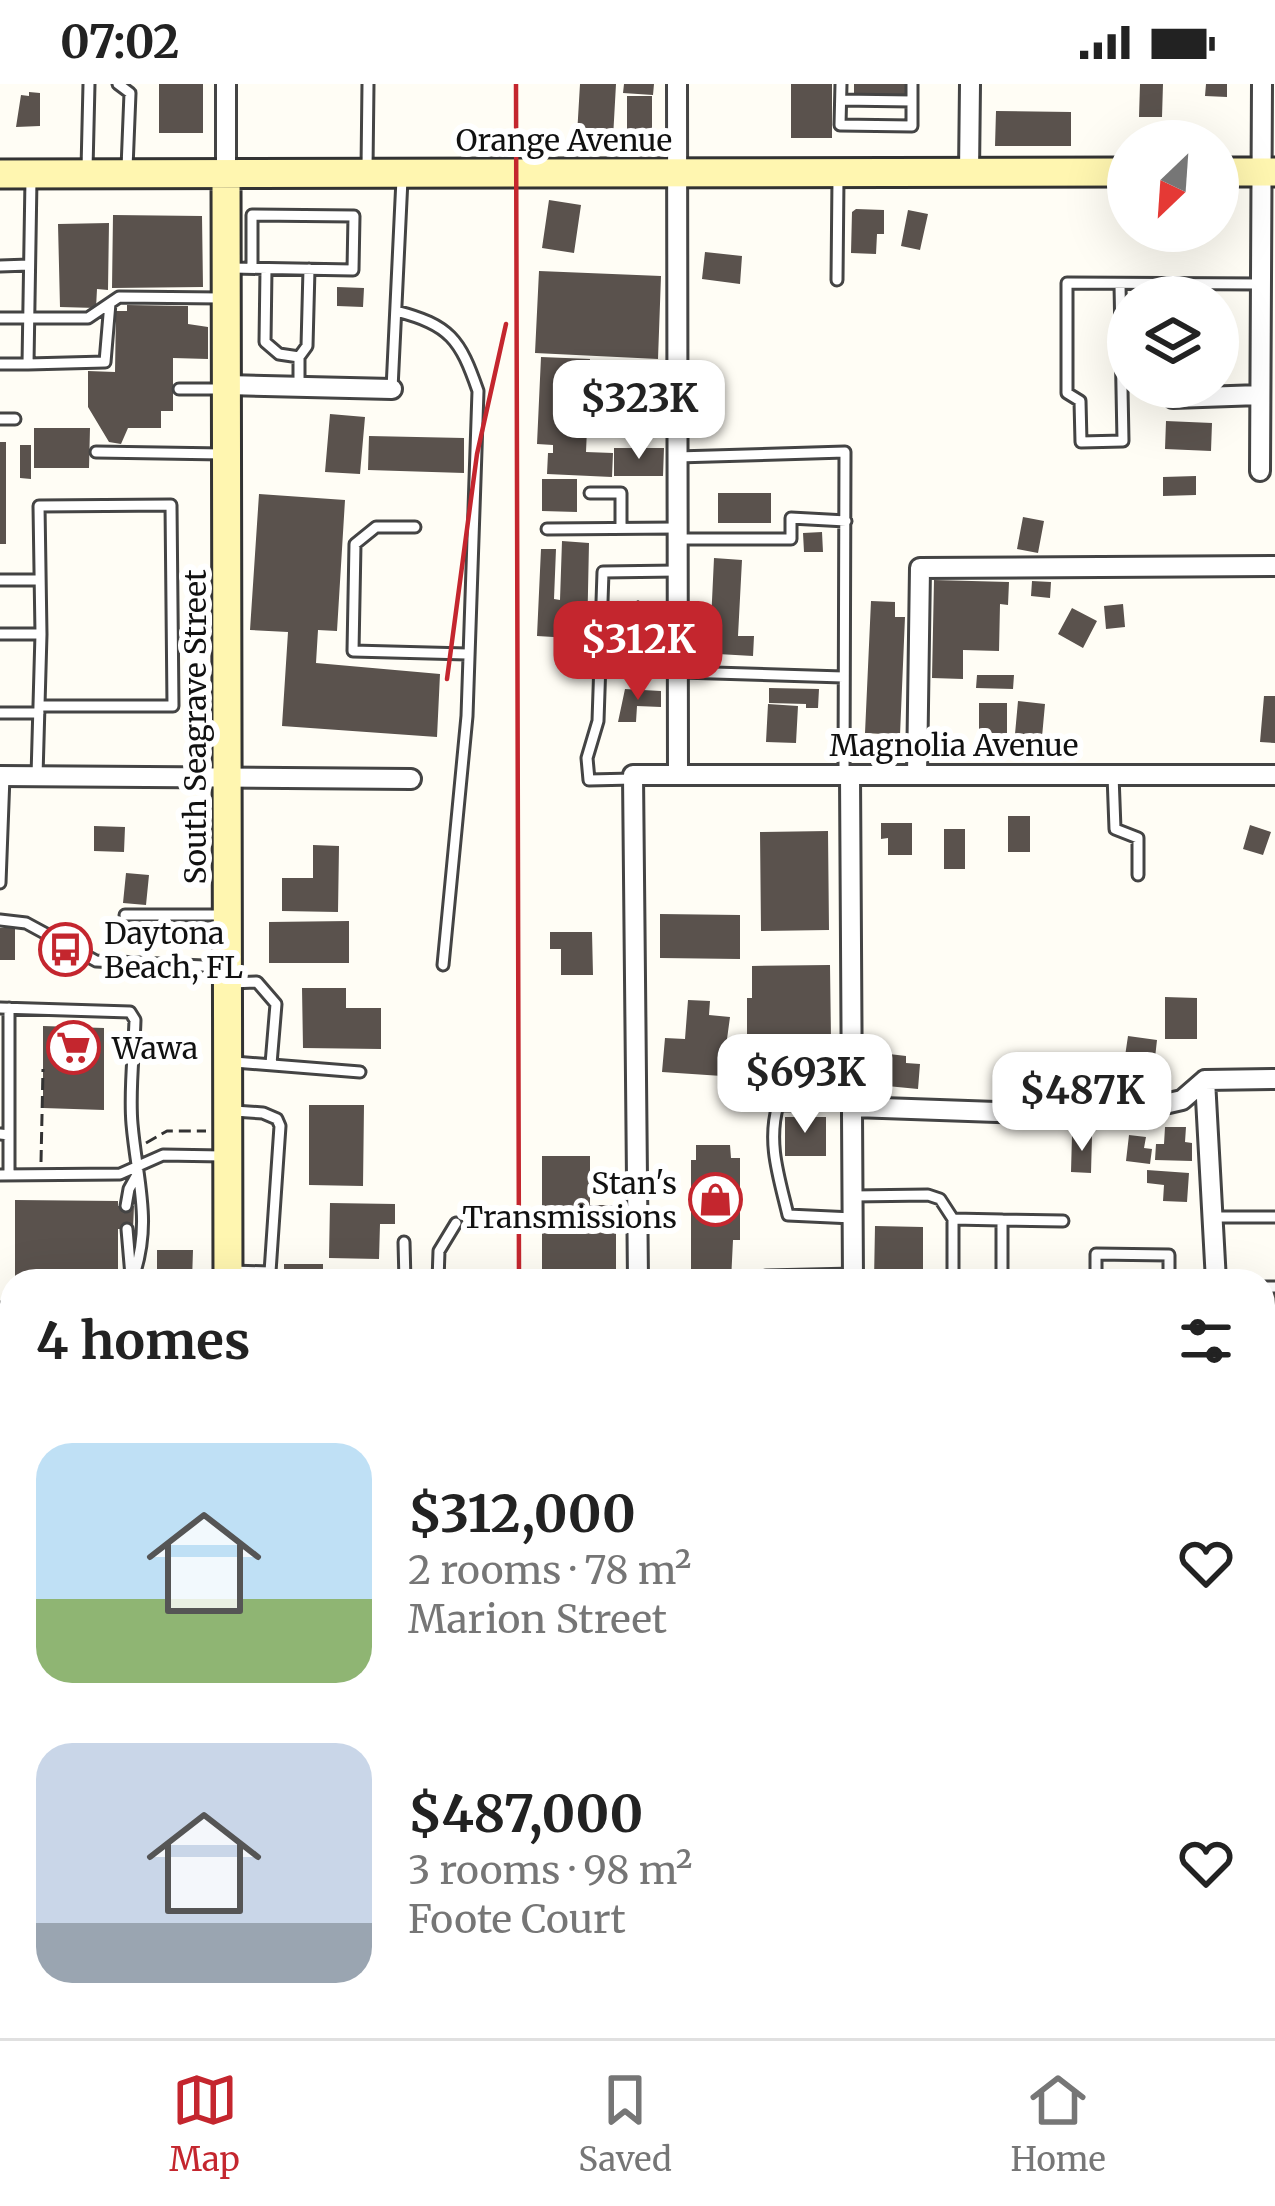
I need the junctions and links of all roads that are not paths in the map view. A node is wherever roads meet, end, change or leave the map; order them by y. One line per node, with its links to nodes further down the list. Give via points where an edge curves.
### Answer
1 (89, 84): 20 (lane)
2 (118, 84): 21 (lane, via 130,93)
3 (226, 84): 22 (street)
4 (368, 84): 23 (lane)
5 (677, 84): 15 (street)
6 (841, 84): 10 (lane)
7 (913, 84): 11 (lane)
8 (970, 84): 17 (street)
9 (1262, 84): 13 (street)
10 (841, 100): 11 (lane); 11 (lane, via 840,125 912,126)
11 (912, 101)
12 (1107, 172): 17 (street, Orange Avenue)
13 (1269, 172): 31 (street)
14 (403, 173): 15 (street, Orange Avenue); 23 (street, Orange Avenue); 35 (lane)
15 (676, 173): 16 (street, Orange Avenue); 51 (street)
16 (838, 173): 17 (street, Orange Avenue); 29 (lane)
17 (969, 173)
18 (0, 174): 19 (street, Orange Avenue)
19 (31, 174): 20 (street, Orange Avenue); 25 (lane)
20 (87, 174): 21 (street, Orange Avenue)
21 (127, 174): 22 (street, Orange Avenue)
22 (226, 174): 23 (street, Orange Avenue); 26 (street, South Seagrave Street)
23 (367, 174)
24 (0, 266): 25 (lane)
25 (29, 266): 37 (lane)
26 (239, 268): 27 (lane); 28 (lane, via 252,215 354,216 353,270); 33 (street, South Seagrave Street)
27 (266, 268): 28 (lane); 38 (lane, via 266,342)
28 (309, 269): 38 (lane, via 307,346)
29 (838, 280)
30 (1239, 284): 31 (lane)
31 (1262, 284): 45 (street)
32 (1120, 285): 32 (lane, via 1067,284 1067,392 1080,401 1081,442 1123,442)
33 (226, 298): 34 (lane); 41 (street, South Seagrave Street)
34 (110, 303): 37 (lane, via 88,318); 40 (lane, via 105,362)
35 (396, 311): 44 (lane); 65 (lane, via 447,331 478,391)
36 (0, 318): 37 (lane)
37 (28, 319): 40 (lane)
38 (299, 357): 42 (lane)
39 (0, 364): 40 (lane)
40 (28, 364)
41 (227, 387): 42 (street); 43 (lane); 50 (street, South Seagrave Street)
42 (298, 387): 44 (street)
43 (179, 389)
44 (392, 389)
45 (1261, 395): 46 (street); 52 (street)
46 (1239, 396)
47 (0, 419): 48 (lane)
48 (15, 419)
49 (96, 452): 50 (lane)
50 (227, 454): 78 (street, South Seagrave Street)
51 (676, 457): 54 (lane, via 845,452); 58 (street)
52 (1261, 471)
53 (590, 493): 56 (lane, via 622,494)
54 (846, 521): 58 (lane, via 791,518 791,539); 67 (lane)
55 (415, 527): 65 (lane, via 376,527 355,544 353,651)
56 (621, 528): 57 (lane); 58 (lane)
57 (547, 529)
58 (677, 533): 60 (street)
59 (1275, 566): 72 (street, via 920,568)
60 (677, 571): 66 (street); 77 (lane, via 603,572 589,780)
61 (0, 580): 62 (lane)
62 (40, 580): 64 (lane); 68 (lane, via 39,506 171,505 173,706)
63 (0, 634): 64 (lane)
64 (41, 634): 68 (lane)
65 (467, 654): 85 (lane)
66 (681, 672): 67 (lane); 70 (street)
67 (843, 677): 71 (lane)
68 (39, 710): 69 (lane); 76 (lane)
69 (0, 712)
70 (678, 775): 71 (street, Magnolia Avenue); 77 (street, Magnolia Avenue)
71 (847, 775): 72 (street, Magnolia Avenue); 93 (street)
72 (917, 775): 73 (street, Magnolia Avenue)
73 (1113, 775): 74 (street, Magnolia Avenue); 80 (lane, via 1115,830 1138,838)
74 (1275, 775)
75 (2, 776): 76 (street); 81 (lane)
76 (37, 776): 78 (street)
77 (633, 777): 116 (street)
78 (228, 778): 79 (street); 83 (street, South Seagrave Street)
79 (411, 779)
80 (1138, 875)
81 (0, 883)
82 (125, 915): 83 (lane)
83 (229, 915): 86 (street, South Seagrave Street)
84 (0, 920): 86 (lane, via 26,923 96,962)
85 (443, 965)
86 (229, 975): 88 (street, South Seagrave Street); 89 (lane, via 257,982 276,1004)
87 (4, 1008): 95 (lane); 97 (lane, via 130,1012)
88 (228, 1061): 89 (lane); 94 (street, South Seagrave Street)
89 (271, 1064): 90 (lane)
90 (360, 1072)
91 (1275, 1079): 92 (street)
92 (1204, 1080): 93 (street, via 1182,1100 1112,1116); 101 (street)
93 (854, 1106): 99 (street); 103 (lane, via 778,1105 772,1124 788,1215)
94 (220, 1121): 96 (street, South Seagrave Street); 113 (lane, via 263,1113 280,1126)
95 (4, 1135): 98 (lane)
96 (228, 1156): 97 (lane, via 164,1155); 112 (street, South Seagrave Street)
97 (138, 1170): 98 (lane); 100 (lane); 111 (lane, via 143,1250)
98 (6, 1172)
99 (853, 1196): 103 (street); 104 (lane, via 928,1196)
100 (126, 1206)
101 (1212, 1217): 102 (lane); 122 (street)
102 (1275, 1217)
103 (853, 1218): 117 (street)
104 (952, 1219): 105 (lane); 118 (lane)
105 (1002, 1220): 106 (lane); 119 (lane)
106 (1063, 1221)
107 (456, 1223): 115 (lane)
108 (127, 1229): 110 (lane)
109 (404, 1242): 114 (lane)
110 (131, 1269)
111 (136, 1269)
112 (228, 1269)
113 (270, 1269)
114 (405, 1269)
115 (438, 1269)
116 (638, 1269)
117 (853, 1269)
118 (953, 1269)
119 (1002, 1269)
120 (1096, 1269): 121 (lane, via 1096,1254 1169,1255)
121 (1168, 1269)
122 (1215, 1269)

